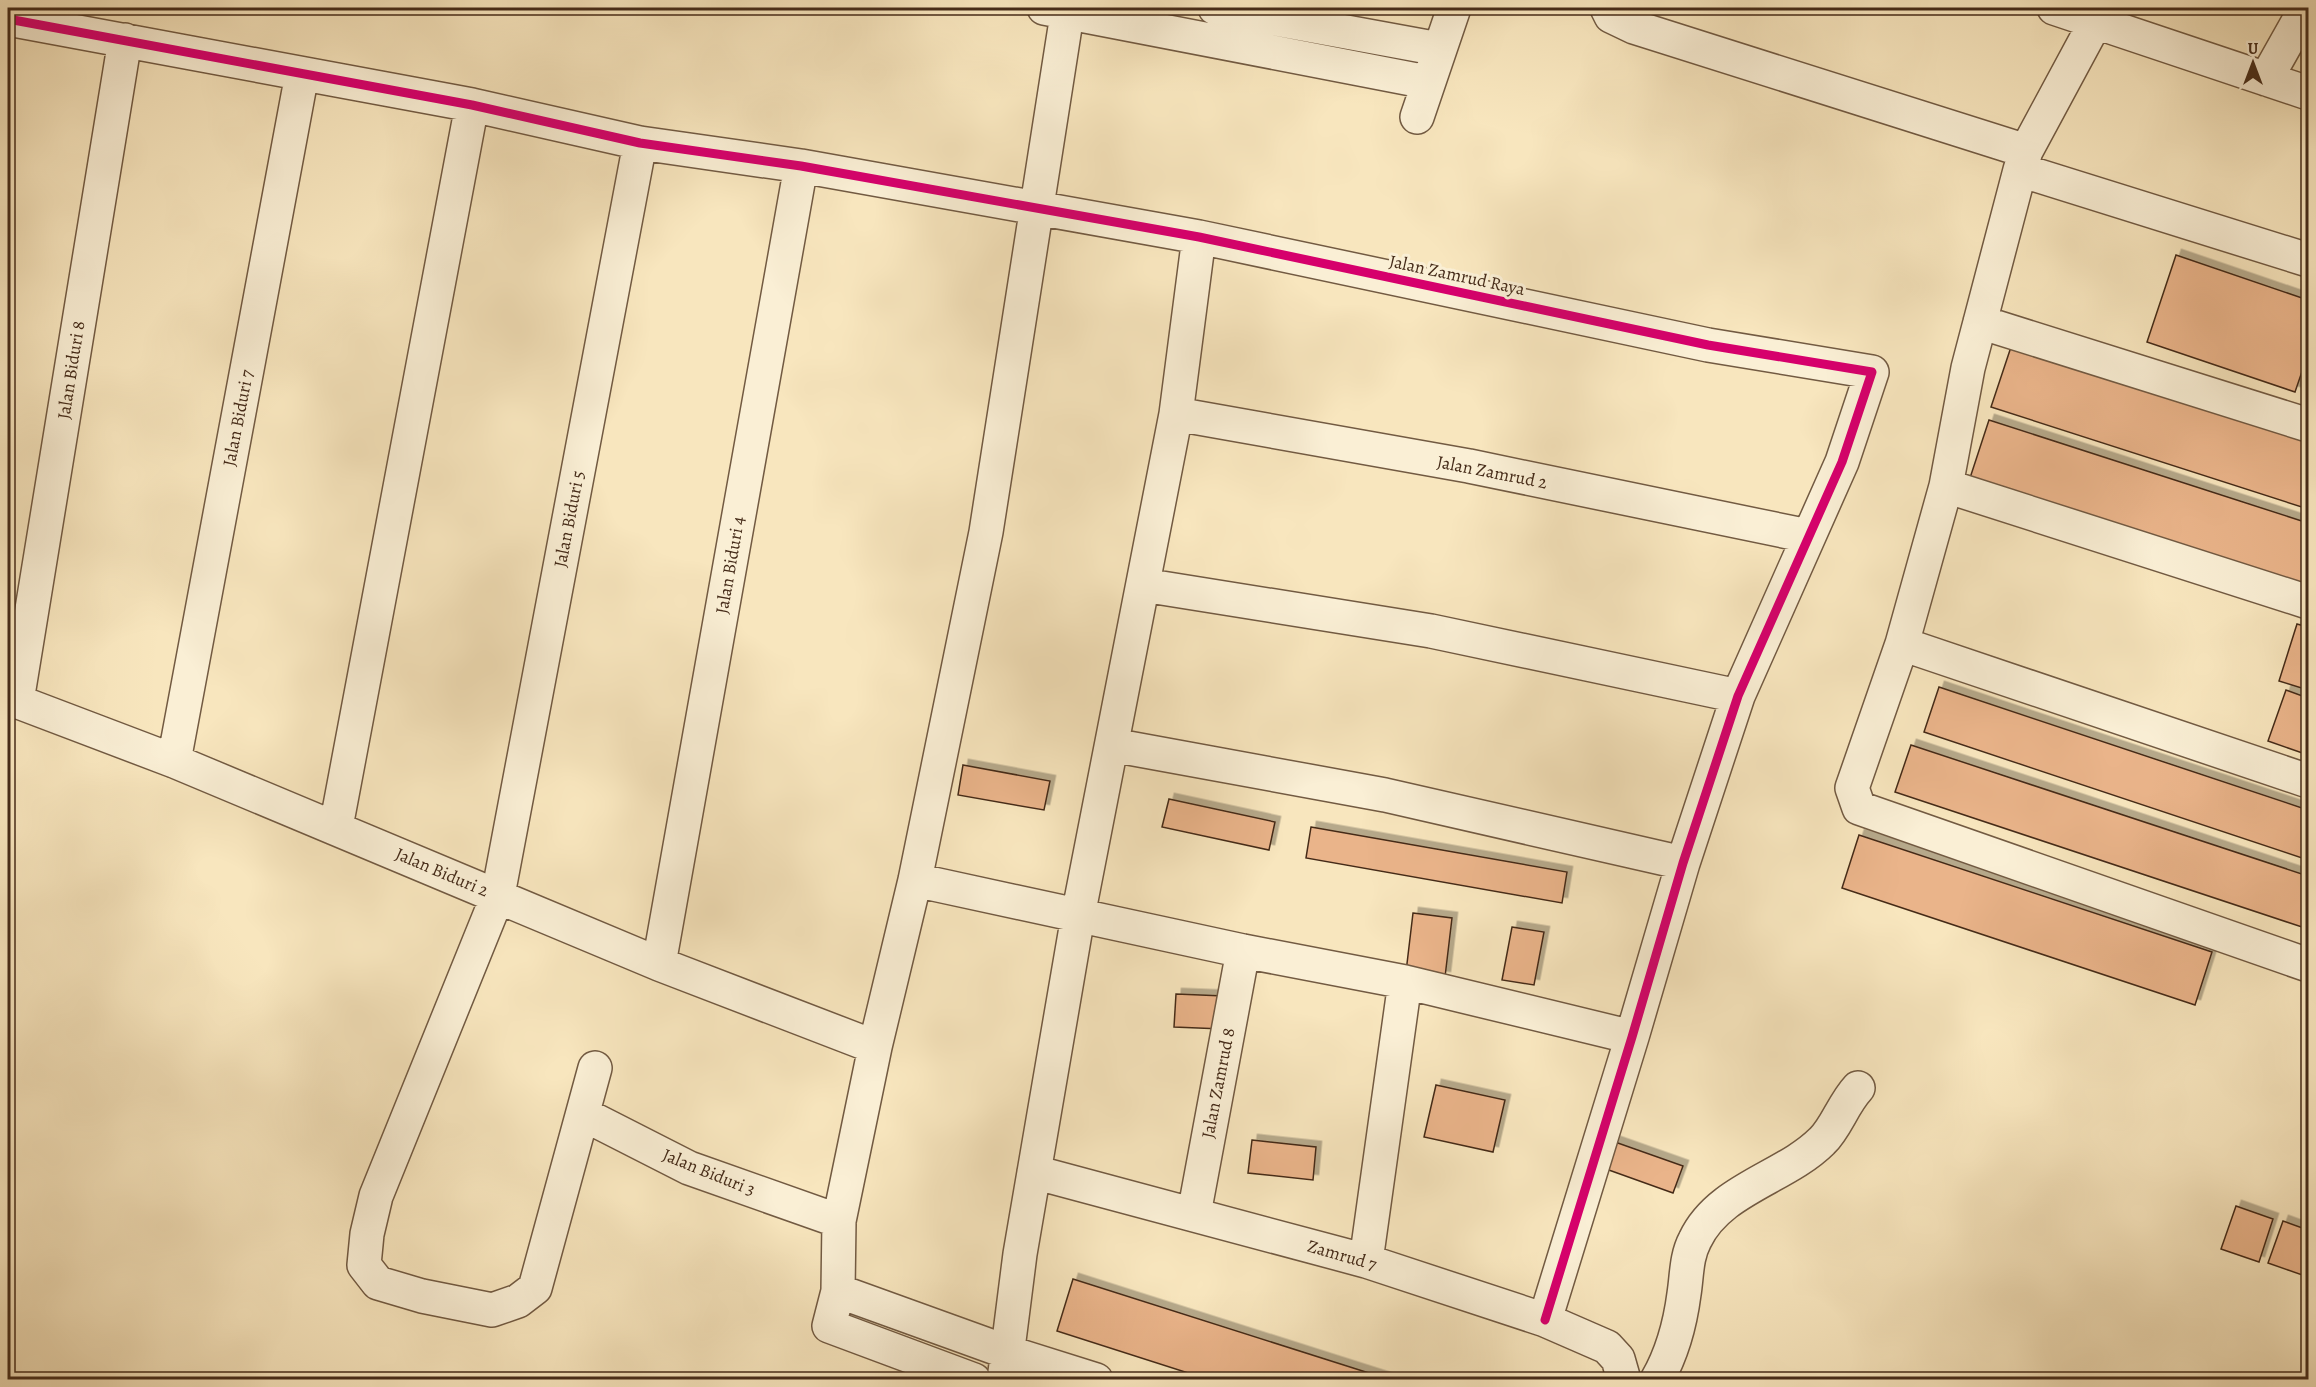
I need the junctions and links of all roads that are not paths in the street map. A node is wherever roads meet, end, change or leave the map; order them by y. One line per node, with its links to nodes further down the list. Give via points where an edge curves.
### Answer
1 (1215, 8): 11 (street)
2 (1454, 8): 11 (street)
3 (1607, 8): 19 (street, via 1611,16 1634,27)
4 (2054, 8): 8 (street)
5 (2306, 8): 13 (street)
6 (1060, 9): 7 (street); 21 (street)
7 (1113, 14): 14 (street)
8 (2099, 14): 13 (street); 19 (street)
9 (8, 19): 10 (street, Jalan Zamrud Raya)
10 (125, 40): 12 (street, Jalan Zamrud Raya); 33 (street, Jalan Biduri 8)
11 (1439, 49): 14 (street)
12 (302, 75): 16 (street, Jalan Zamrud Raya); 35 (street, Jalan Biduri 7)
13 (2266, 80): 15 (street)
14 (1427, 82): 17 (street)
15 (2308, 93)
16 (472, 105): 18 (street, Jalan Zamrud Raya); 37 (street)
17 (1417, 117)
18 (640, 143): 20 (street, Jalan Zamrud Raya); 40 (street, Jalan Biduri 5)
19 (2023, 161): 23 (street); 24 (street)
20 (801, 166): 21 (street, Jalan Zamrud Raya); 43 (street, Jalan Biduri 4)
21 (1036, 206): 22 (street, Jalan Zamrud Raya); 39 (street, via 986,532)
22 (1199, 237): 25 (street); 28 (street, Jalan Zamrud Raya, via 1708,345 1872,372 1842,462)
23 (2308, 260)
24 (1980, 322): 26 (street); 27 (street)
25 (1176, 414): 28 (street, Jalan Zamrud 2, via 1469,466); 29 (street)
26 (2308, 425)
27 (1946, 486): 30 (street); 31 (street)
28 (1808, 536): 32 (street)
29 (1143, 585): 32 (street, via 1431,631); 34 (street)
30 (2308, 602)
31 (1902, 644): 36 (street); 44 (street, via 1852,788 1859,808)
32 (1738, 696): 38 (street)
33 (12, 699): 35 (street, Jalan Biduri 2)
34 (1112, 745): 38 (street, via 1385,795); 41 (street)
35 (174, 761): 37 (street, Jalan Biduri 2)
36 (2308, 781)
37 (336, 827): 40 (street, Jalan Biduri 2)
38 (1683, 863): 46 (street)
39 (915, 880): 41 (street); 47 (street)
40 (498, 895): 43 (street, Jalan Biduri 2); 50 (street, Jalan Biduri 5, via 376,1196 364,1265 378,1283 422,1296 492,1310 518,1301 535,1288)
41 (1078, 916): 42 (street); 51 (street)
42 (1243, 951): 45 (street); 52 (street, Jalan Zamrud 8)
43 (659, 964): 47 (street, Jalan Biduri 2)
44 (2308, 965)
45 (1405, 982): 46 (street); 54 (street)
46 (1632, 1037): 56 (street)
47 (875, 1047): 53 (street)
48 (595, 1068): 50 (street, Jalan Biduri 5)
49 (1858, 1088): 61 (street, via 1845,1102 1824,1139 1793,1163 1748,1188 1714,1215 1696,1238 1689,1254 1676,1340)
50 (583, 1114): 53 (street, Jalan Biduri 3, via 689,1168)
51 (1034, 1172): 52 (street, Zamrud 7); 57 (street)
52 (1194, 1214): 54 (street, Zamrud 7)
53 (839, 1221): 55 (street)
54 (1366, 1261): 56 (street, Zamrud 7)
55 (838, 1291): 57 (street); 58 (street, via 829,1326)
56 (1545, 1320): 60 (street, Zamrud 7, via 1607,1347 1618,1359)
57 (1006, 1366): 59 (street)
58 (974, 1380)
59 (1096, 1380)
60 (1624, 1380)
61 (1657, 1380)

